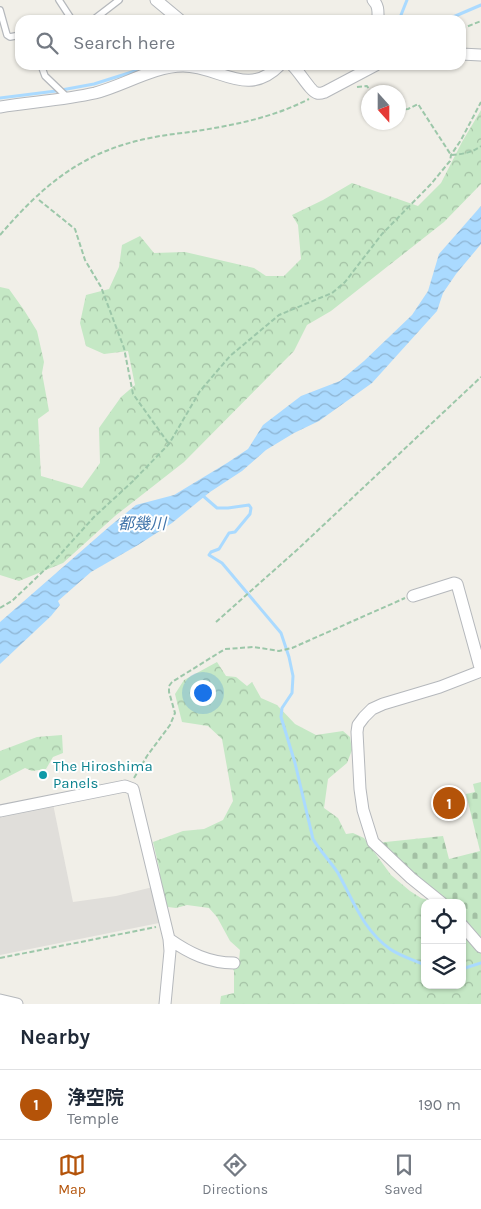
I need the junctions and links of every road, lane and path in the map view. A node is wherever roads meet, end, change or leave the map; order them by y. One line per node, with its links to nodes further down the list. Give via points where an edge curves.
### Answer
1 (59, 0): 6 (lane)
2 (119, 0): 7 (lane)
3 (156, 0): 8 (street)
4 (373, 0): 9 (street)
5 (0, 10): 12 (lane, via 7,35)
6 (69, 15)
7 (100, 15)
8 (174, 15)
9 (378, 15)
10 (481, 20): 11 (path)
11 (466, 27)
12 (15, 36)
13 (466, 54): 14 (street)
14 (481, 55)
15 (43, 70): 22 (lane)
16 (160, 70): 22 (street, via 97,92)
17 (206, 70): 18 (street, via 250,81)
18 (273, 70)
19 (296, 70): 21 (street)
20 (367, 70): 21 (street)
21 (319, 94): 29 (path, via 259,118 130,142 102,153 72,167 50,183)
22 (67, 97): 24 (street)
23 (481, 102): 27 (path)
24 (0, 107)
25 (406, 109): 27 (path, via 418,104)
26 (481, 146): 27 (path)
27 (451, 155): 31 (path, via 450,161 382,234 345,282 332,293 279,315 230,356 200,391)
28 (39, 200): 31 (path, via 75,229 85,260 101,287 124,348 133,394)
29 (0, 235)
30 (481, 377): 34 (path)
31 (169, 444): 33 (path, via 56,559 12,601)
32 (413, 596): 35 (street, via 457,584); 36 (path, via 292,648 279,651 254,647 224,649 194,667 169,686 175,713 173,719)
33 (0, 608)
34 (216, 622)
35 (481, 671): 38 (street, via 383,704 372,709 358,725 360,790 373,842)
36 (130, 787): 37 (street); 39 (street, via 136,796)
37 (0, 811)
38 (437, 899)
39 (166, 925): 41 (street); 43 (path)
40 (466, 929): 42 (street)
41 (169, 939): 44 (street, via 199,957); 47 (street)
42 (481, 947)
43 (0, 958)
44 (234, 963)
45 (0, 1000): 46 (street)
46 (17, 1004)
47 (165, 1004)

